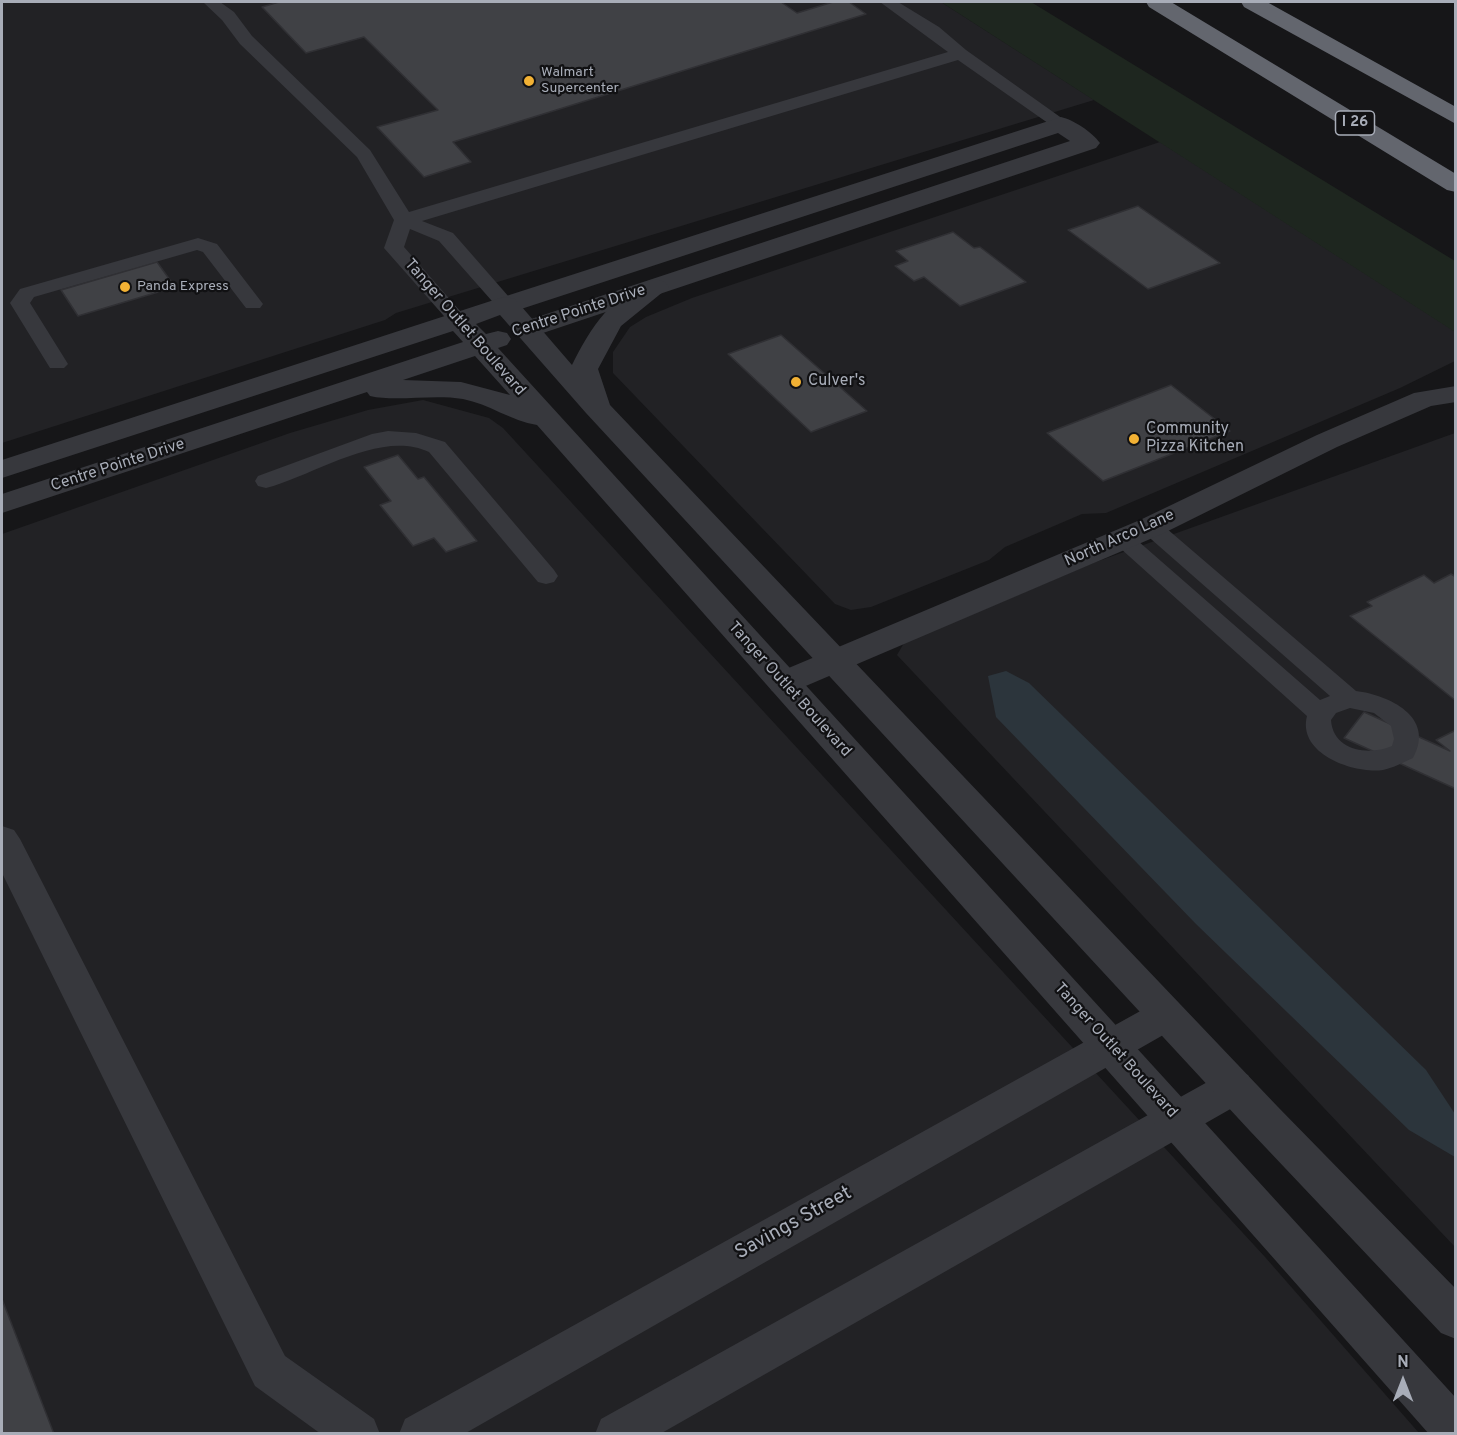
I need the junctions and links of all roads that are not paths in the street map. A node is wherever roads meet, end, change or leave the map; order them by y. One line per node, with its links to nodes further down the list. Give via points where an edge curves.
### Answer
1 (211, 2): 11 (lane, via 364,154)
2 (888, 2): 6 (lane)
3 (1145, 2): 7 (highway)
4 (1157, 2): 7 (highway, I 26)
5 (1252, 2): 8 (highway)
6 (960, 54): 9 (lane); 11 (lane)
7 (1254, 62): 10 (highway, I 26)
8 (1455, 117)
9 (1061, 124): 12 (street, Centre Pointe Drive, via 1088,143); 14 (street, Centre Pointe Drive)
10 (1455, 185)
11 (404, 220): 14 (lane, via 446,237); 15 (lane, Tanger Outlet Boulevard, via 394,248)
12 (656, 287): 14 (street, Centre Pointe Drive); 20 (street, via 616,313 598,336 584,369)
13 (253, 304): 17 (lane, via 210,248 198,244 27,293 20,303)
14 (516, 317): 15 (street, Centre Pointe Drive); 16 (street, Centre Pointe Drive); 20 (street)
15 (458, 320): 16 (street, Tanger Outlet Boulevard); 22 (street, Centre Pointe Drive)
16 (480, 345): 19 (street, Centre Pointe Drive); 21 (street, Tanger Outlet Boulevard)
17 (57, 364)
18 (1455, 394): 25 (street, North Arco Lane, via 1424,399 1327,441)
19 (325, 397): 21 (street, via 392,388 452,388 484,393); 24 (street, Centre Pointe Drive)
20 (596, 407): 28 (street)
21 (548, 423): 29 (street, Tanger Outlet Boulevard)
22 (2, 469)
23 (266, 481): 27 (lane, via 380,439 421,439 437,447)
24 (2, 504)
25 (1151, 527): 26 (street, North Arco Lane); 30 (lane)
26 (1122, 539): 28 (street, North Arco Lane); 31 (lane)
27 (546, 576)
28 (834, 660): 29 (street, North Arco Lane); 33 (street)
29 (783, 683): 34 (street, Tanger Outlet Boulevard)
30 (1349, 699): 31 (lane, via 1325,706); 31 (lane, via 1378,704 1402,720 1408,731 1404,751 1389,760 1367,762 1337,753 1318,734)
31 (1319, 713)
32 (2, 839): 39 (street, via 270,1371)
33 (1167, 1015): 34 (street, Savings Street); 35 (street)
34 (1110, 1046): 36 (street, Tanger Outlet Boulevard); 40 (street, Savings Street)
35 (1234, 1087): 36 (street); 37 (street)
36 (1176, 1119): 38 (street, Tanger Outlet Boulevard); 41 (street)
37 (1455, 1319)
38 (1455, 1431)
39 (358, 1434)
40 (421, 1434)
41 (617, 1434)

